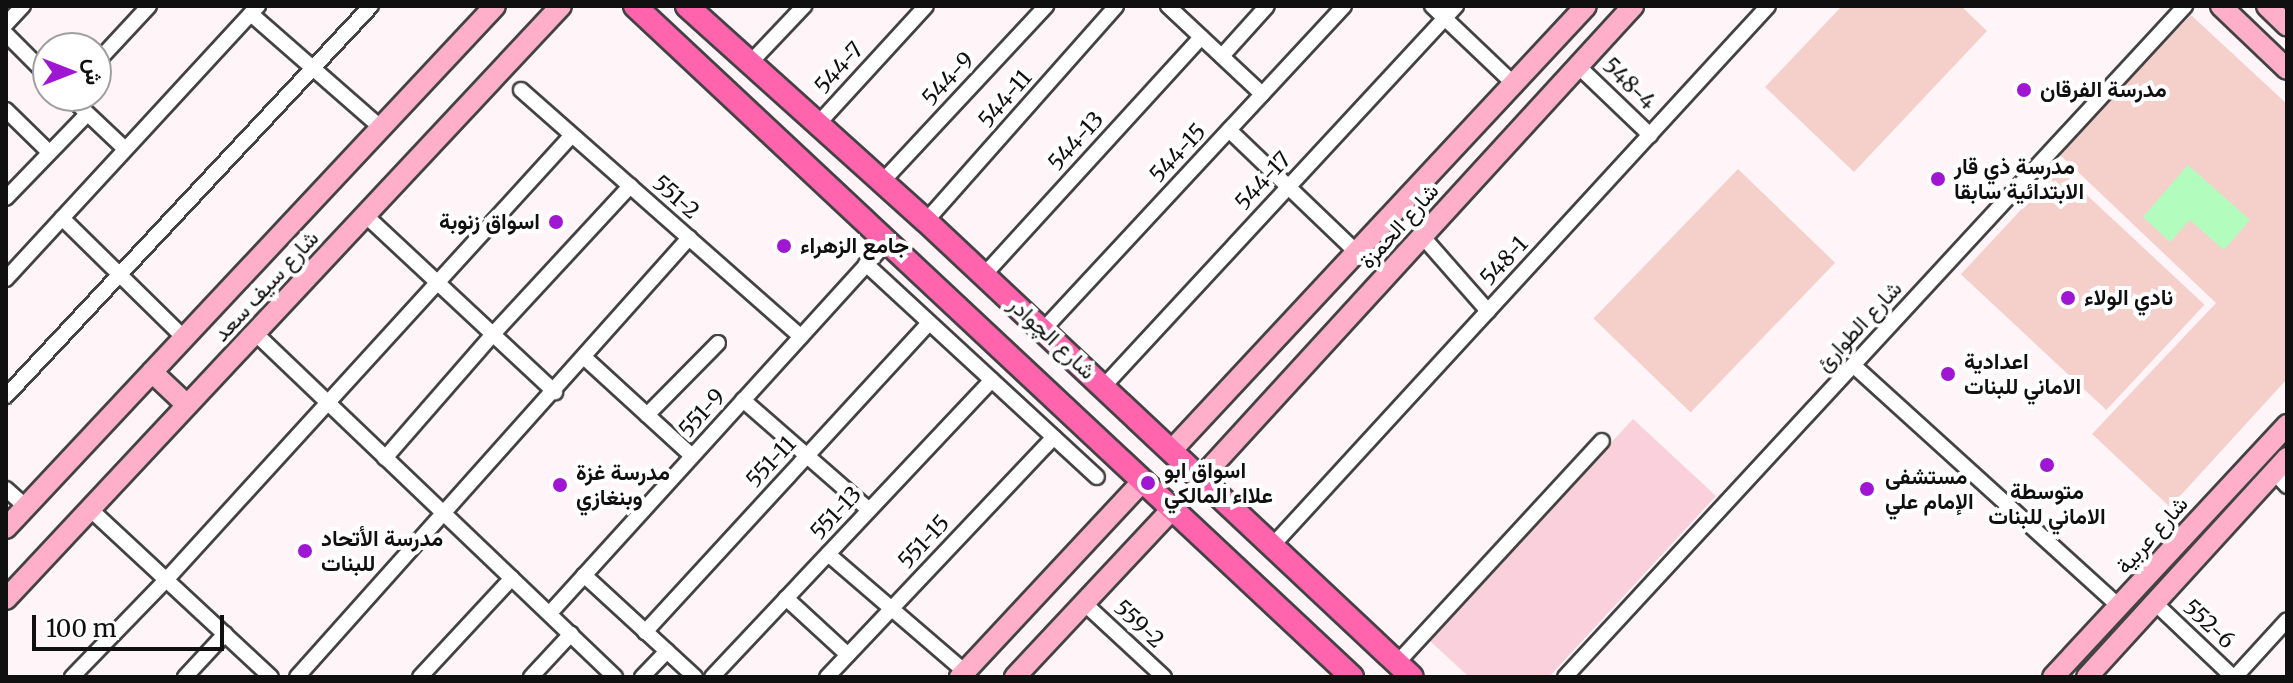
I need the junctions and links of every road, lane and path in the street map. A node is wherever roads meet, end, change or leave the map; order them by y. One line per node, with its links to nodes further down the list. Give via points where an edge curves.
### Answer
1 (23, 6): 25 (street)
2 (149, 6): 29 (street)
3 (371, 6): 33 (street)
4 (495, 6): 43 (street, شارع سيف سعد)
5 (561, 6): 54 (street, شارع سيف سعد)
6 (635, 6): 59 (main road, شارع الچوادر)
7 (804, 6): 32 (street)
8 (926, 6): 42 (street, 544-7)
9 (1046, 6): 50 (street, 544-9)
10 (1116, 6): 56 (street, 544-11)
11 (1168, 6): 28 (street)
12 (1267, 6): 30 (street)
13 (1344, 6): 38 (street, 544-15)
14 (1432, 6): 24 (street)
15 (1456, 6): 24 (street, 544-17)
16 (1586, 6): 36 (street, شارع الحمزة)
17 (1633, 6): 34 (street, شارع الحمزة)
18 (2185, 6): 75 (street, شارع الطوارئ)
19 (2221, 6): 35 (street)
20 (2267, 6): 26 (street)
21 (1765, 7): 46 (street, 548-1)
22 (695, 8): 32 (main road, شارع الچوادر)
23 (255, 10): 33 (street); 48 (street)
24 (1445, 18): 36 (street); 52 (street, 544-17)
25 (6, 24)
26 (2287, 25)
27 (6, 34): 31 (street)
28 (1201, 37): 30 (street); 63 (street, 544-13)
29 (112, 46)
30 (1222, 56): 38 (street)
31 (32, 60)
32 (750, 63): 42 (main road, شارع الچوادر)
33 (315, 66): 43 (street); 62 (street)
34 (1578, 66): 46 (street, 548-4); 47 (street, شارع الحمزة)
35 (2287, 69)
36 (1514, 84): 41 (street, شارع الحمزة)
37 (521, 90): 45 (street, 551-2)
38 (1262, 94): 44 (street, 544-15)
39 (6, 110): 49 (street)
40 (87, 114): 48 (street); 49 (street)
41 (1480, 120): 47 (street); 60 (street, شارع الحمزة)
42 (817, 125): 50 (main road, شارع الچوادر)
43 (381, 128): 72 (street, شارع سيف سعد)
44 (1229, 130): 52 (street); 68 (street, 544-15)
45 (572, 135): 51 (street, 551-2); 65 (street)
46 (1650, 135): 66 (street, 548-1)
47 (1507, 144): 57 (street, شارع الحمزة)
48 (125, 149): 55 (street)
49 (49, 152): 53 (street)
50 (882, 182): 56 (main road, شارع الچوادر)
51 (630, 186): 58 (street, 551-2); 70 (street)
52 (1288, 187): 60 (street); 78 (street, 544-17)
53 (6, 198)
54 (365, 215): 65 (street); 69 (street, شارع سيف سعد)
55 (62, 218): 62 (street); 64 (street)
56 (926, 221): 63 (main road, شارع الچوادر)
57 (1422, 236): 66 (street); 94 (street, شارع الحمزة)
58 (689, 238): 71 (street, 551-2); 74 (street)
59 (887, 242): 61 (street, 551-9); 95 (main road, شارع الچوادر)
60 (1356, 252): 88 (street, شارع الحمزة)
61 (866, 264): 67 (street); 71 (street, 551-9)
62 (119, 275): 72 (street); 80 (street)
63 (984, 275): 68 (main road, شارع الچوادر)
64 (6, 279)
65 (435, 281): 70 (street); 82 (street)
66 (1488, 311): 104 (street, 548-1)
67 (929, 323): 77 (street); 90 (street, 551-11)
68 (1043, 330): 78 (main road, شارع الچوادر)
69 (255, 333): 82 (street); 83 (street, شارع سيف سعد)
70 (493, 334): 79 (street); 91 (street)
71 (801, 337): 81 (street, 551-9)
72 (184, 338): 76 (street, شارع سيف سعد)
73 (718, 343): 84 (street)
74 (585, 358): 79 (street); 84 (street)
75 (1853, 365): 114 (street); 139 (street, شارع الطوارئ)
76 (152, 372): 83 (street); 97 (street, شارع سيف سعد)
77 (992, 380): 86 (street); 100 (street, 551-13)
78 (1104, 386): 88 (main road, شارع الچوادر)
79 (555, 392): 101 (street)
80 (6, 396)
81 (743, 400): 89 (street, 551-9); 90 (street)
82 (326, 401): 91 (street); 109 (street)
83 (187, 405): 98 (street, شارع سيف سعد)
84 (647, 415): 89 (street)
85 (2287, 425): 103 (street, شارع عربية)
86 (1054, 437): 93 (street); 115 (street, 551-15)
87 (1602, 441): 123 (street)
88 (1171, 451): 94 (main road, شارع الچوادر)
89 (692, 456): 107 (street, 551-9)
90 (807, 456): 100 (street); 118 (street, 551-11)
91 (385, 458): 101 (street)
92 (2283, 472): 105 (street)
93 (1097, 477)
94 (1201, 478): 104 (main road, شارع الچوادر)
95 (1142, 482): 99 (main road, شارع الچوادر); 124 (street)
96 (6, 489): 97 (street)
97 (26, 507): 102 (street, شارع سيف سعد)
98 (90, 509): 109 (street); 111 (street, شارع سيف سعد)
99 (1172, 509): 112 (street); 138 (main road, شارع الچوادر)
100 (869, 510): 106 (street, 551-13)
101 (445, 515): 108 (street); 129 (street)
102 (6, 528)
103 (2187, 532): 105 (street); 114 (street, شارع عربية)
104 (1272, 546): 123 (main road, شارع الچوادر)
105 (2204, 547): 113 (street)
106 (828, 554): 110 (street, 551-13); 115 (street)
107 (584, 575): 116 (street, 551-9); 118 (street)
108 (512, 578): 116 (street); 130 (street)
109 (166, 580): 119 (street); 126 (street)
110 (786, 598): 122 (street); 135 (street, 551-13)
111 (6, 599)
112 (1084, 603): 125 (street, 559-2); 137 (street)
113 (2155, 603): 141 (street); 142 (street, 552-6)
114 (2119, 606): 140 (street, شارع عربية)
115 (892, 609): 122 (street, 551-15); 124 (street)
116 (550, 613): 120 (street)
117 (2287, 620): 142 (street)
118 (645, 632): 121 (street)
119 (225, 634): 127 (street); 128 (street)
120 (571, 634): 131 (street); 132 (street)
121 (667, 651): 133 (street); 134 (street)
122 (848, 655): 136 (street, 551-15)
123 (1404, 670)
124 (962, 674)
125 (1157, 675)
126 (72, 677)
127 (185, 677)
128 (271, 677)
129 (297, 677)
130 (420, 677)
131 (531, 677)
132 (615, 677)
133 (642, 677)
134 (695, 677)
135 (712, 677)
136 (827, 677)
137 (1015, 677)
138 (1352, 677)
139 (1565, 677)
140 (2053, 677)
141 (2087, 677)
142 (2234, 677)

